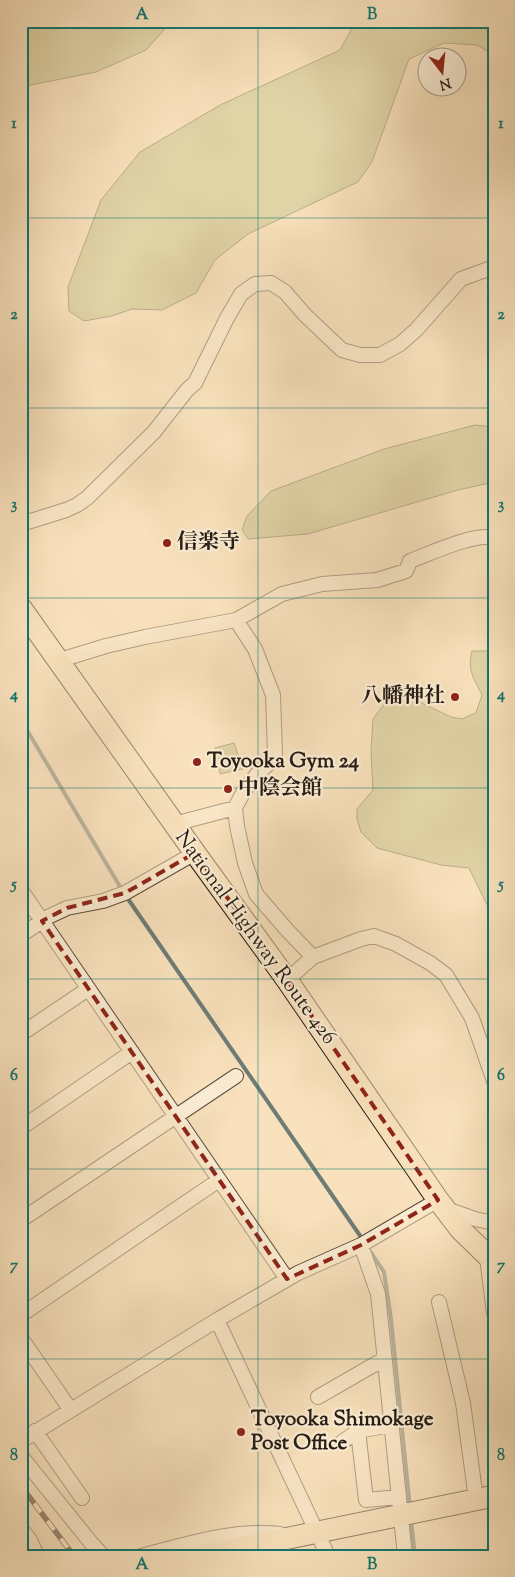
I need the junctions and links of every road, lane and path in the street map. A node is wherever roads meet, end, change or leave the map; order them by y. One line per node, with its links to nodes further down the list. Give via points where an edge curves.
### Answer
1 (494, 267): 2 (street, via 461,279 416,330 380,355 360,355 342,350 285,292 270,282 255,284 241,294 195,383 154,432 78,505)
2 (21, 524)
3 (494, 538): 5 (street, via 470,539 410,561 406,571 377,580 328,583 282,594)
4 (21, 608): 6 (highway, National Highway Route 426)
5 (236, 620): 6 (street, via 145,637); 7 (street, via 255,649 273,695 276,753 244,791)
6 (57, 661): 8 (highway, National Highway Route 426)
7 (235, 808): 8 (street); 13 (street, via 244,863 256,894)
8 (174, 824): 9 (highway, National Highway Route 426)
9 (194, 853): 11 (street, via 125,893 67,908); 14 (highway, National Highway Route 426)
10 (21, 890): 11 (street)
11 (42, 921): 12 (street); 15 (street)
12 (21, 936)
13 (313, 957): 14 (street); 19 (street, via 374,936 430,963 446,975 472,1018)
14 (287, 980): 23 (highway, National Highway Route 426)
15 (88, 989): 16 (street); 17 (street)
16 (21, 1034)
17 (132, 1052): 20 (street); 21 (street)
18 (236, 1076): 20 (street)
19 (494, 1081)
20 (176, 1116): 22 (street); 24 (street)
21 (21, 1128)
22 (219, 1180): 28 (street); 31 (street)
23 (441, 1204): 25 (street, via 475,1219); 26 (street); 27 (highway, National Highway Route 426)
24 (21, 1220)
25 (494, 1223)
26 (361, 1245): 28 (street); 34 (street, via 378,1294)
27 (491, 1260): 30 (street)
28 (287, 1279): 32 (street)
29 (439, 1302): 44 (street)
30 (494, 1314)
31 (21, 1315)
32 (217, 1320): 36 (street); 47 (street)
33 (21, 1338): 36 (street)
34 (384, 1360): 35 (street); 37 (street)
35 (318, 1397)
36 (70, 1410): 38 (street)
37 (391, 1425): 39 (street); 45 (street)
38 (35, 1431): 40 (street); 43 (street)
39 (358, 1431): 41 (street); 45 (street, via 366,1500)
40 (21, 1441)
41 (342, 1442)
42 (21, 1456): 50 (street)
43 (82, 1498)
44 (485, 1498): 45 (highway)
45 (405, 1510): 47 (highway); 55 (street)
46 (21, 1529): 49 (street)
47 (317, 1532): 48 (highway); 54 (street)
48 (296, 1536): 51 (street, via 236,1533); 52 (highway); 53 (street)
49 (37, 1556)
50 (103, 1556)
51 (141, 1556)
52 (201, 1556)
53 (263, 1556)
54 (328, 1556)
55 (405, 1556)

